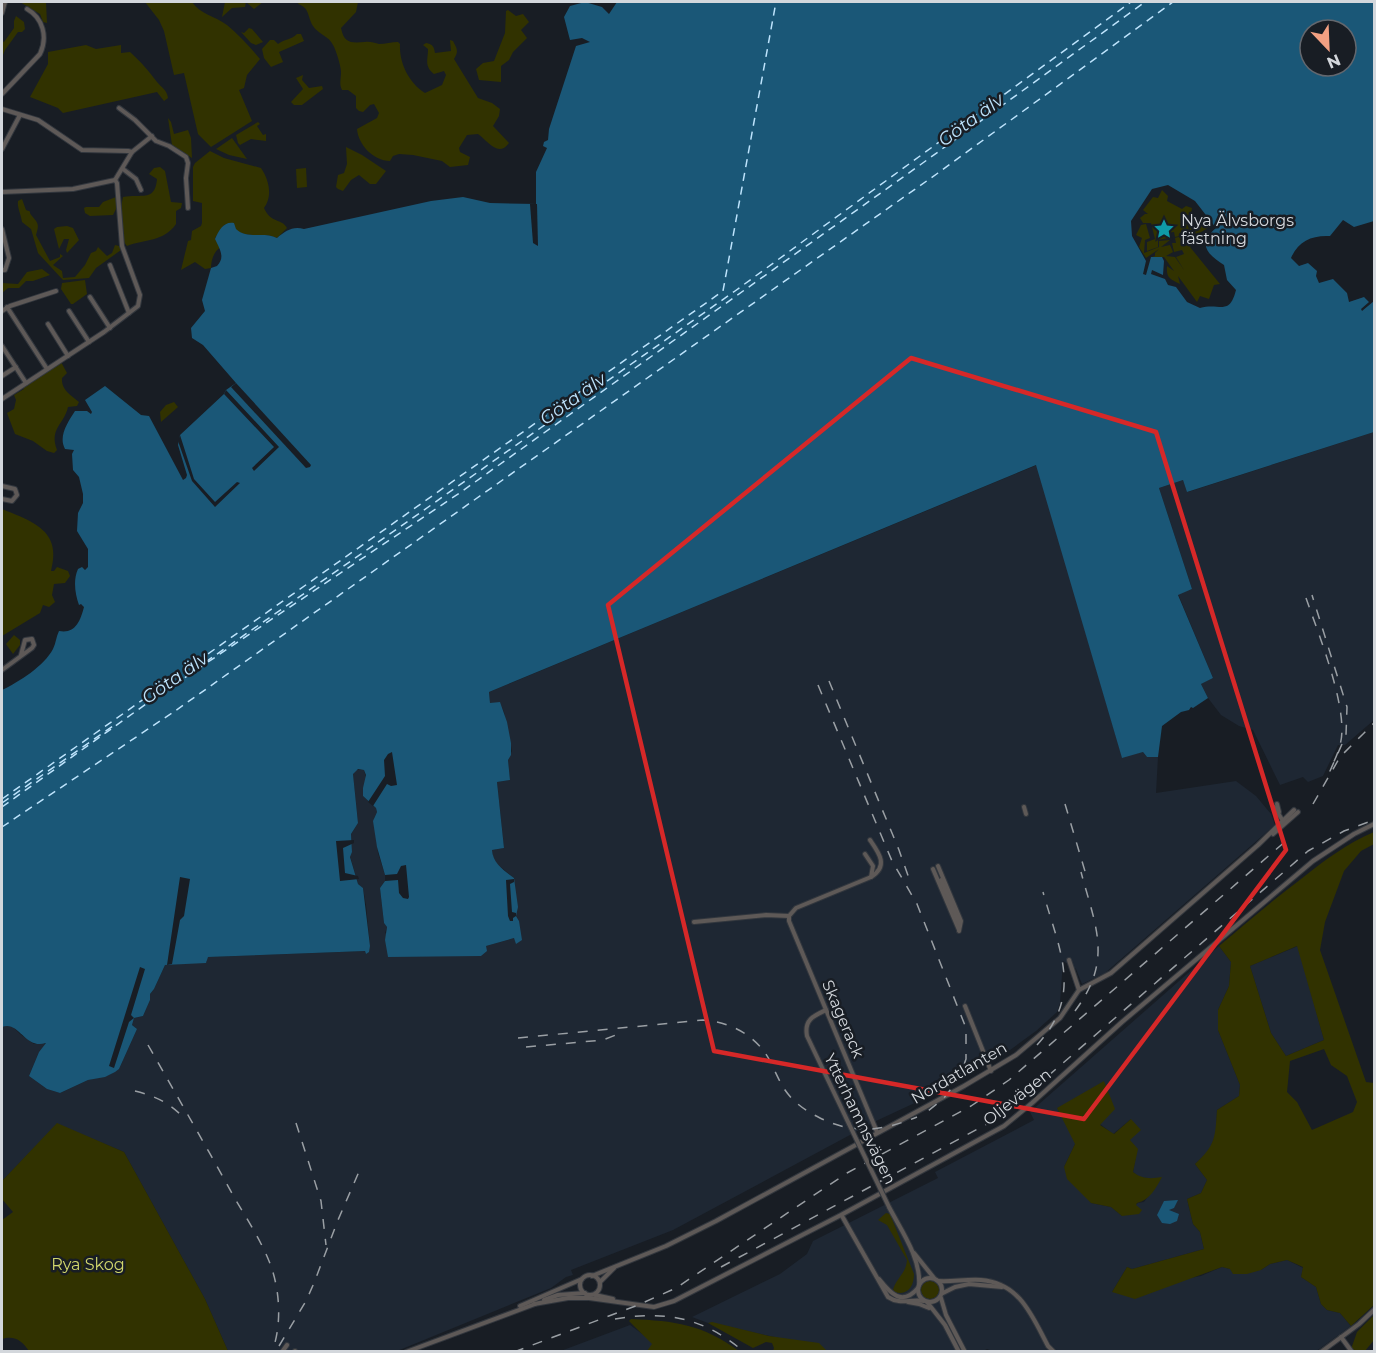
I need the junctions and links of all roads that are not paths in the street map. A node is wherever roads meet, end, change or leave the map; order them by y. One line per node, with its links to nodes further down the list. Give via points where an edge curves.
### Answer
1 (5, 2): 3 (street)
2 (27, 9): 4 (street, via 40,20 42,49)
3 (2, 13)
4 (2, 94)
5 (119, 108): 8 (street)
6 (2, 109): 7 (street)
7 (20, 115): 9 (street); 10 (street, via 42,122 82,150)
8 (152, 136): 10 (street); 15 (street, via 187,159)
9 (2, 149)
10 (132, 152): 11 (street)
11 (123, 169): 12 (street); 13 (street, via 136,179)
12 (115, 180): 14 (street, via 73,189); 26 (street, via 122,246 140,295 138,306)
13 (141, 190)
14 (2, 192)
15 (188, 208)
16 (2, 229): 17 (street)
17 (4, 238): 18 (street); 20 (street, via 9,261)
18 (2, 244)
19 (110, 265): 26 (street)
20 (2, 270)
21 (56, 291): 23 (street)
22 (90, 297): 28 (street)
23 (7, 307): 24 (street); 33 (street)
24 (2, 311)
25 (69, 311): 29 (street)
26 (129, 313): 28 (street)
27 (48, 324): 31 (street)
28 (110, 328): 29 (street)
29 (89, 342): 31 (street)
30 (2, 346): 32 (street)
31 (68, 356): 33 (street)
32 (16, 367): 34 (street); 35 (street)
33 (47, 369): 35 (street)
34 (2, 376)
35 (26, 383): 36 (street)
36 (2, 399)
37 (2, 486): 38 (street, via 15,489 17,495 12,501)
38 (2, 499)
39 (21, 655): 40 (street)
40 (2, 670)
41 (1276, 806): 45 (street)
42 (1024, 807): 44 (street)
43 (1296, 811): 45 (street, Nordatlanten)
44 (1026, 814)
45 (1282, 820): 55 (street, Nordatlanten, via 1110,973)
46 (1374, 825): 60 (street, Oljevägen, via 1313,861 1009,1122)
47 (870, 840): 50 (street, via 881,859 879,871)
48 (865, 854): 50 (street, via 874,867)
49 (936, 867): 53 (street)
50 (871, 877): 51 (street, via 796,908)
51 (789, 916): 52 (street); 57 (street, Skagerack)
52 (694, 922)
53 (961, 926)
54 (1069, 960): 55 (street)
55 (1079, 990): 58 (street, Nordatlanten, via 1051,1026)
56 (965, 1006): 58 (street)
57 (826, 1010): 59 (street, Skagerack); 61 (street, Ytterhamnsvägen, bridge, via 808,1021 807,1036)
58 (991, 1071): 59 (street, Nordatlanten)
59 (877, 1132): 62 (street, Nordatlanten, via 678,1240)
60 (841, 1215): 63 (street); 76 (street, Oljevägen, via 674,1302 654,1307)
61 (909, 1245): 66 (street, Ytterhamnsvägen); 68 (street, Ytterhamnsvägen, via 918,1269)
62 (617, 1266): 64 (street, Nordatlanten); 67 (street, Nordatlanten)
63 (873, 1271): 68 (street, via 898,1297 910,1295); 75 (street, via 888,1297)
64 (592, 1276): 65 (street, Oljevägen); 67 (street, Oljevägen)
65 (582, 1279): 70 (street, via 580,1287); 80 (street, Oljevägen)
66 (937, 1280): 68 (street, via 925,1279); 69 (street, via 980,1280); 72 (street, via 942,1285)
67 (600, 1285): 71 (street); 73 (street, Oljevägen)
68 (919, 1286): 74 (street, via 919,1296)
69 (1003, 1287): 72 (street, via 969,1284); 87 (street, via 1025,1303)
70 (585, 1293): 71 (street, Oljevägen); 77 (street, Oljevägen, via 558,1295)
71 (593, 1294): 73 (street, Oljevägen)
72 (942, 1294): 74 (street, via 934,1302); 86 (street, via 944,1311)
73 (615, 1300): 76 (street, Oljevägen)
74 (925, 1301): 75 (street); 78 (street)
75 (904, 1302): 78 (street)
76 (626, 1303): 77 (street, Oljevägen, via 568,1298)
77 (534, 1304): 80 (street, Oljevägen)
78 (933, 1310): 85 (street)
79 (1374, 1310): 81 (street)
80 (497, 1316): 84 (street, Oljevägen)
81 (1341, 1337): 88 (street); 89 (street)
82 (287, 1345): 83 (street)
83 (282, 1352)
84 (406, 1352)
85 (959, 1352)
86 (965, 1352)
87 (1053, 1352)
88 (1321, 1352)
89 (1352, 1352)

